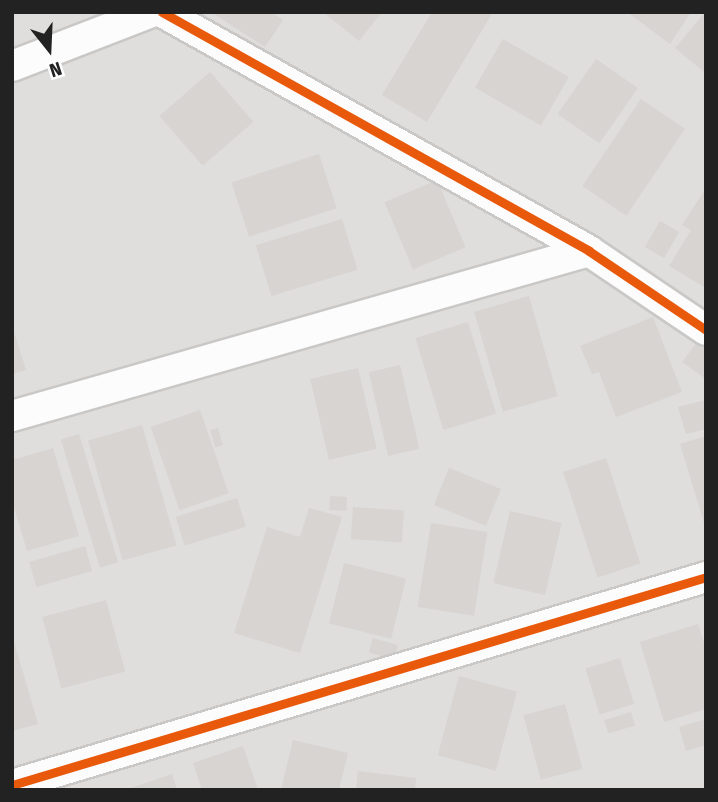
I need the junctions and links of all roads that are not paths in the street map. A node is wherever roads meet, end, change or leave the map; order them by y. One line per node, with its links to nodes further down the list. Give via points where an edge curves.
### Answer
1 (152, 12): 3 (street)
2 (162, 12): 4 (street)
3 (12, 66)
4 (589, 251): 5 (street); 6 (street)
5 (706, 330)
6 (12, 416)
7 (706, 577): 8 (street)
8 (12, 785)

